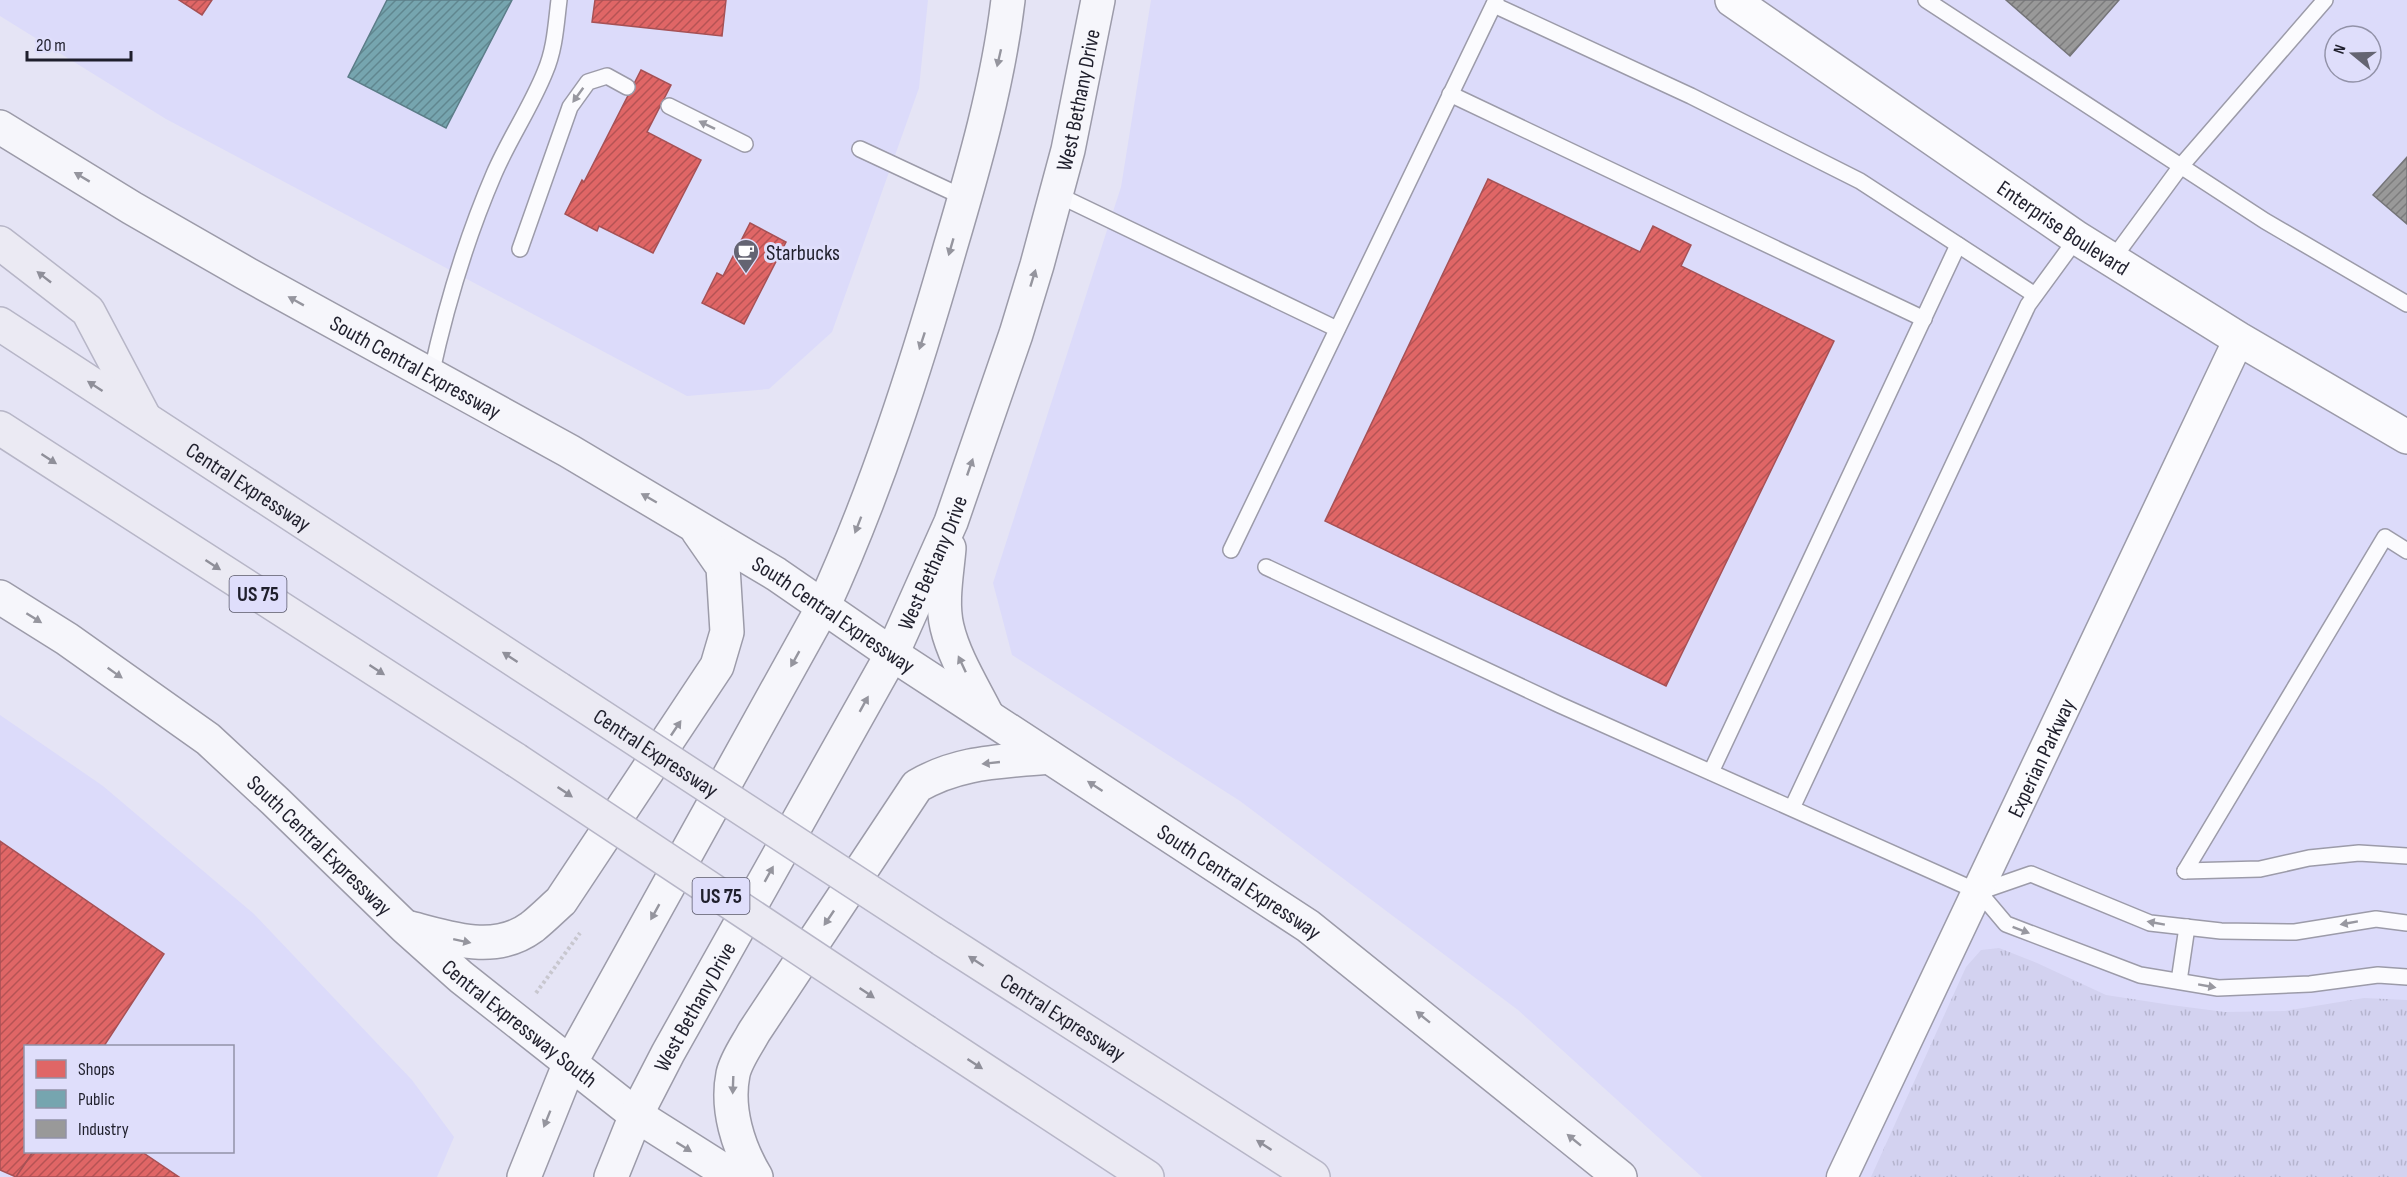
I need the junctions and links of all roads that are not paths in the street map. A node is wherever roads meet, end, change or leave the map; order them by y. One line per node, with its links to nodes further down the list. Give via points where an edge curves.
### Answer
1 (559, 0): 28 (lane, via 546,71 494,174 474,226 442,325)
2 (1008, 0): 16 (main road, one-way to 16, via 1004,35)
3 (1098, 0): 15 (main road, West Bethany Drive)
4 (1732, 0): 17 (street, Enterprise Boulevard)
5 (1926, 0): 14 (lane)
6 (2325, 0): 14 (lane)
7 (1495, 2): 9 (lane); 19 (lane, via 1860,181)
8 (627, 87): 20 (lane, one-way to 20, via 607,76 588,82 570,107)
9 (1450, 94): 24 (lane); 26 (lane)
10 (669, 106): 12 (lane, one-way to 10)
11 (0, 127): 28 (main road, South Central Expressway, one-way to 11, via 132,208)
12 (745, 144)
13 (860, 150): 16 (lane)
14 (2181, 166): 21 (lane); 23 (lane, via 2265,221)
15 (1056, 195): 26 (lane); 32 (main road, West Bethany Drive, one-way to 15, via 1016,334)
16 (965, 198): 38 (main road, one-way to 38, via 884,459)
17 (2077, 238): 21 (street, Enterprise Boulevard); 22 (lane)
18 (0, 243): 29 (highway, one-way to 18, via 88,311)
19 (1958, 245): 22 (lane); 24 (lane)
20 (520, 249)
21 (2112, 260): 27 (street, Enterprise Boulevard)
22 (2035, 295): 43 (lane)
23 (2407, 304)
24 (1924, 319): 42 (lane)
25 (0, 324): 29 (highway, Central Expressway, one-way to 25)
26 (1337, 329): 34 (lane)
27 (2239, 339): 31 (street, Enterprise Boulevard); 45 (street, Experian Parkway)
28 (431, 375): 33 (main road, South Central Expressway, one-way to 28)
29 (144, 418): 58 (highway, Central Expressway, one-way to 29, bridge)
30 (0, 428): 57 (highway, US 75, one-way to 57, bridge, via 516,760)
31 (2407, 437)
32 (951, 522): 39 (main road, West Bethany Drive); 40 (main road, one-way to 32, via 947,626)
33 (693, 523): 38 (main road, South Central Expressway); 47 (main road, one-way to 33, via 469,943 499,942 531,928 561,902 717,666 727,632 723,567)
34 (1231, 550)
35 (2407, 551): 44 (lane, via 2385,537 2186,871 2260,869 2309,858 2359,854)
36 (1266, 567): 42 (lane)
37 (0, 597): 47 (main road, South Central Expressway, one-way to 47, via 67,639 208,740)
38 (823, 607): 39 (main road, South Central Expressway); 51 (main road, one-way to 51)
39 (892, 654): 40 (main road, South Central Expressway); 52 (main road, West Bethany Drive, one-way to 39)
40 (988, 717): 41 (main road, South Central Expressway)
41 (1049, 757): 56 (main road, one-way to 56, via 966,765 937,774 917,786 754,1032 733,1073 732,1112 744,1158); 59 (main road, South Central Expressway, one-way to 41, via 1308,926)
42 (1711, 772): 43 (lane)
43 (1792, 808): 45 (lane)
44 (2407, 856)
45 (1979, 892): 48 (lane, one-way to 45, via 2150,924 2031,874); 50 (lane, one-way to 50, via 2006,924 2140,975); 60 (street, Experian Parkway)
46 (2407, 923): 48 (lane, one-way to 48, via 2376,919 2295,932 2221,932)
47 (405, 927): 51 (main road, Central Expressway South)
48 (2187, 927): 50 (lane)
49 (2407, 976): 50 (lane, one-way to 49, via 2218,988)
50 (2179, 981)
51 (569, 1065): 52 (main road, Central Expressway South); 53 (main road, one-way to 53)
52 (636, 1115): 54 (main road, West Bethany Drive); 55 (main road, one-way to 55)
53 (524, 1177)
54 (611, 1177)
55 (734, 1177)
56 (756, 1177)
57 (1147, 1177)
58 (1313, 1177)
59 (1620, 1177)
60 (1842, 1177)

